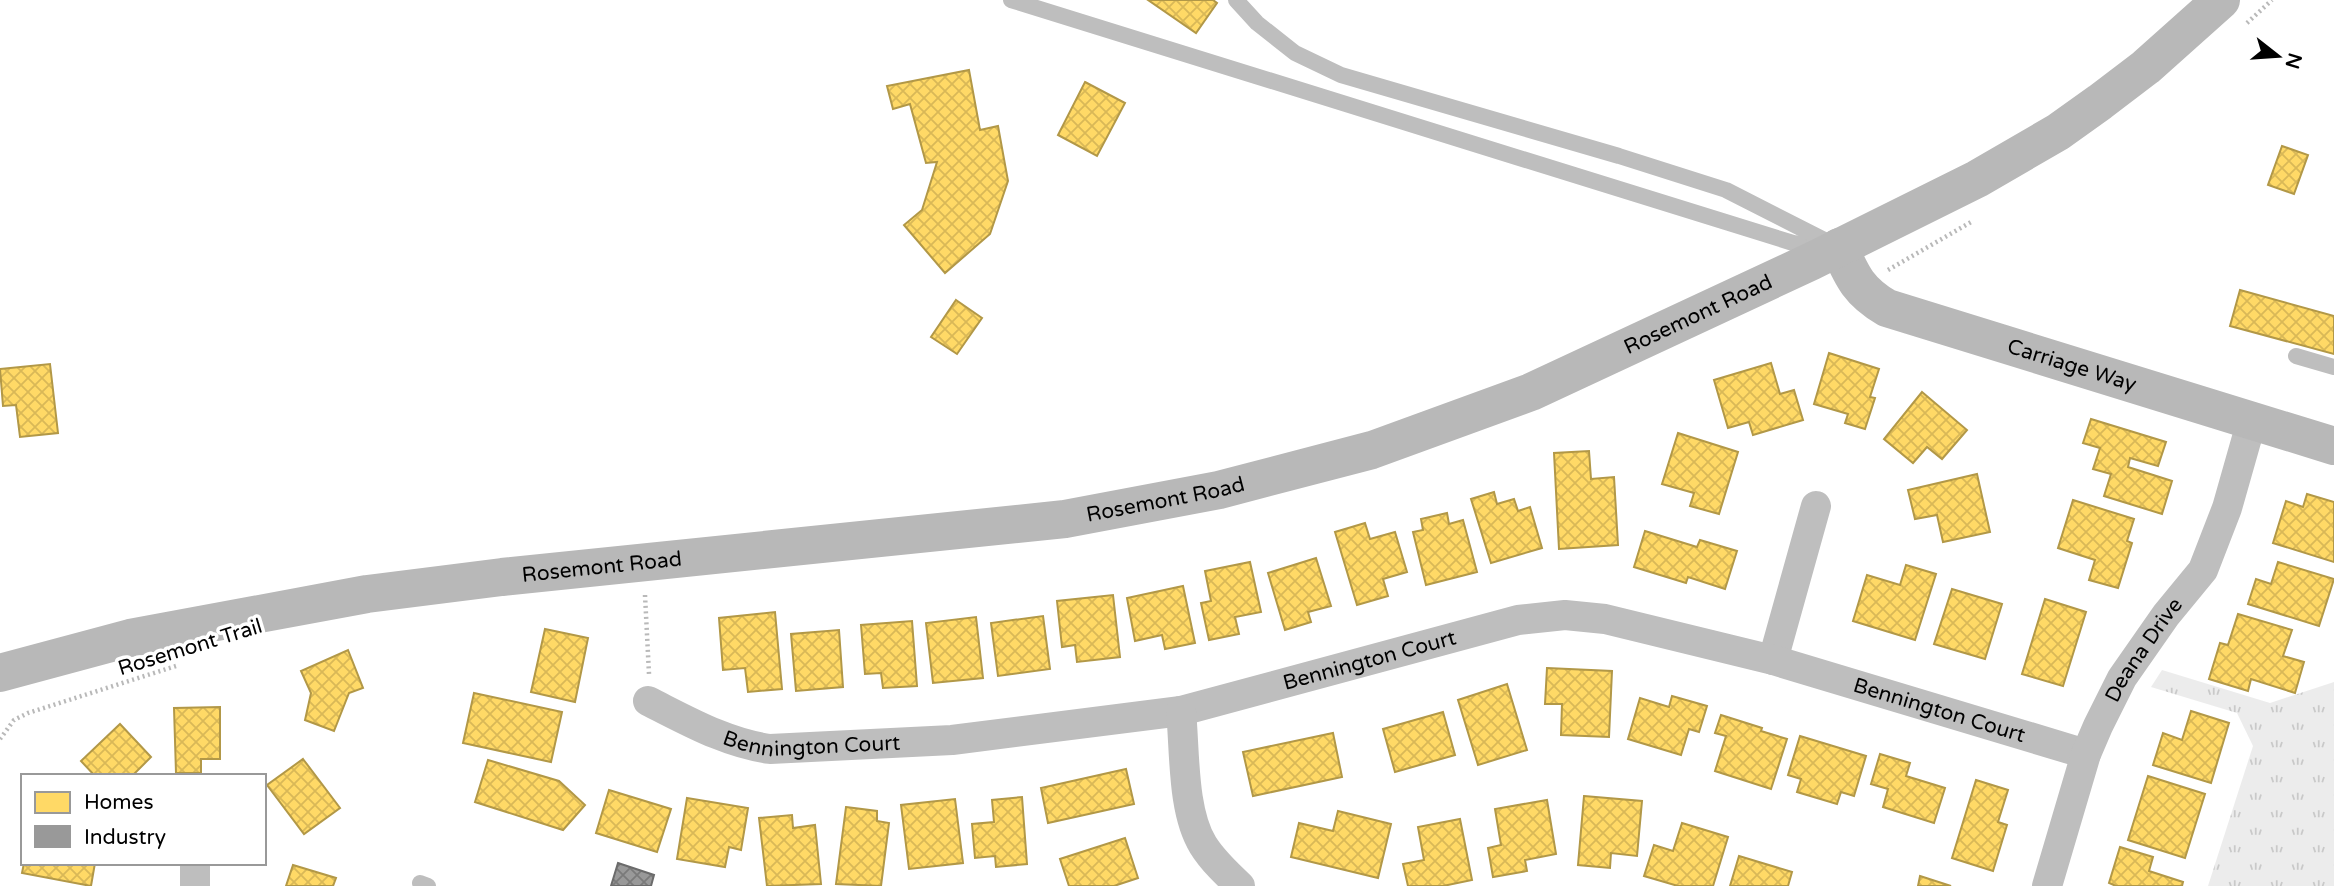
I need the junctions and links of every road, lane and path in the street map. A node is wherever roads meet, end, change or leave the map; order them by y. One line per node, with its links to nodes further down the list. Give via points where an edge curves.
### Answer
1 (1011, 0): 4 (lane, via 1793,243)
2 (1236, 0): 4 (lane, via 1295,53 1342,75 1726,190)
3 (2221, 0): 4 (main road, Rosemont Road, via 2146,67 2058,132 1977,179)
4 (1839, 247): 7 (main road, Carriage Way, via 1854,281 1887,308); 14 (main road, Rosemont Road, via 1488,409 1371,450 1219,490 1065,519 367,594 130,638)
5 (2296, 356): 6 (lane)
6 (2334, 367)
7 (2252, 421): 8 (main road, Carriage Way); 18 (street, Deana Drive, via 2203,570 2122,678)
8 (2334, 446)
9 (1816, 506): 12 (street)
10 (645, 595): 11 (path)
11 (649, 650)
12 (1773, 660): 16 (street, Bennington Court, via 1605,619 1565,615 1518,620); 18 (street, Bennington Court)
13 (178, 665): 17 (path, Rosemont Trail, via 28,713 14,720)
14 (0, 673)
15 (648, 701): 16 (street, Bennington Court, via 708,732 770,749 952,740)
16 (1181, 711): 21 (street, via 1190,809 1203,845)
17 (0, 739)
18 (2086, 754): 22 (street, Deana Drive)
19 (195, 865): 20 (street)
20 (195, 886)
21 (1240, 886)
22 (2047, 886)

